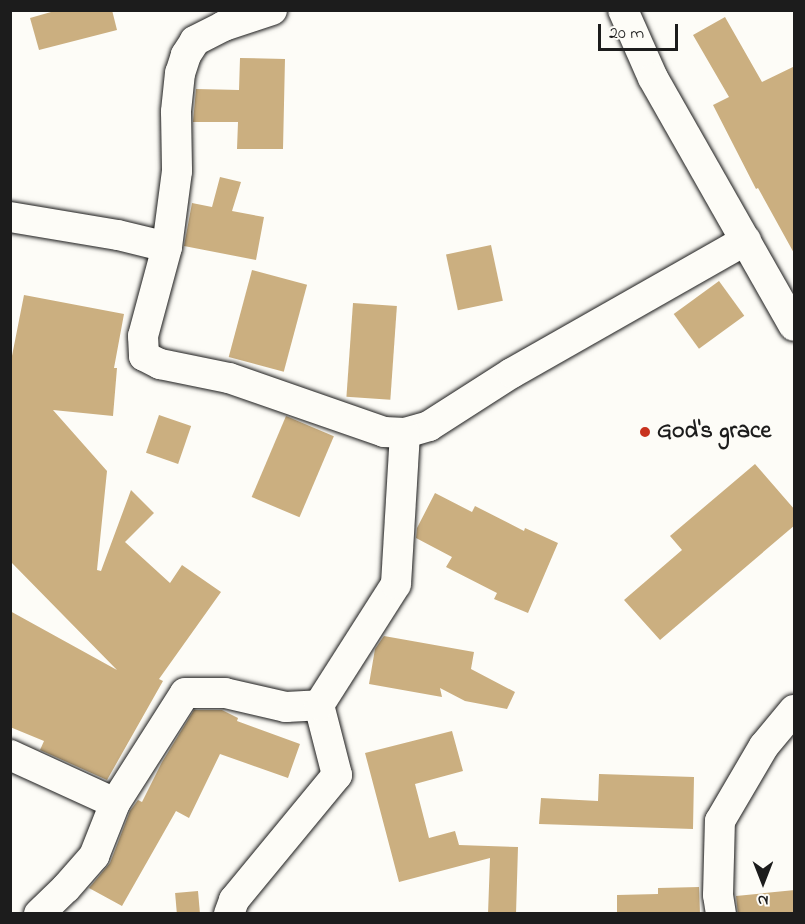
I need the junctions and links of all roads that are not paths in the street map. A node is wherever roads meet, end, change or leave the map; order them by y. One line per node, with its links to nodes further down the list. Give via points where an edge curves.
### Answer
1 (272, 10): 5 (street, via 224,26 195,41 186,55 176,112 177,171)
2 (623, 10): 4 (street, via 653,78)
3 (10, 217): 5 (street)
4 (746, 240): 6 (street); 7 (street, via 512,373 429,426)
5 (167, 247): 7 (street, via 143,336 144,356 160,364 230,378 384,432)
6 (795, 326)
7 (405, 433): 8 (street, via 396,584)
8 (318, 705): 11 (street, via 286,707 225,693 185,693); 13 (street, via 337,775 234,900)
9 (795, 710): 14 (street, via 764,746 720,821)
10 (10, 755): 11 (street)
11 (115, 803): 12 (street, via 94,856)
12 (39, 914)
13 (229, 914)
14 (721, 914)

